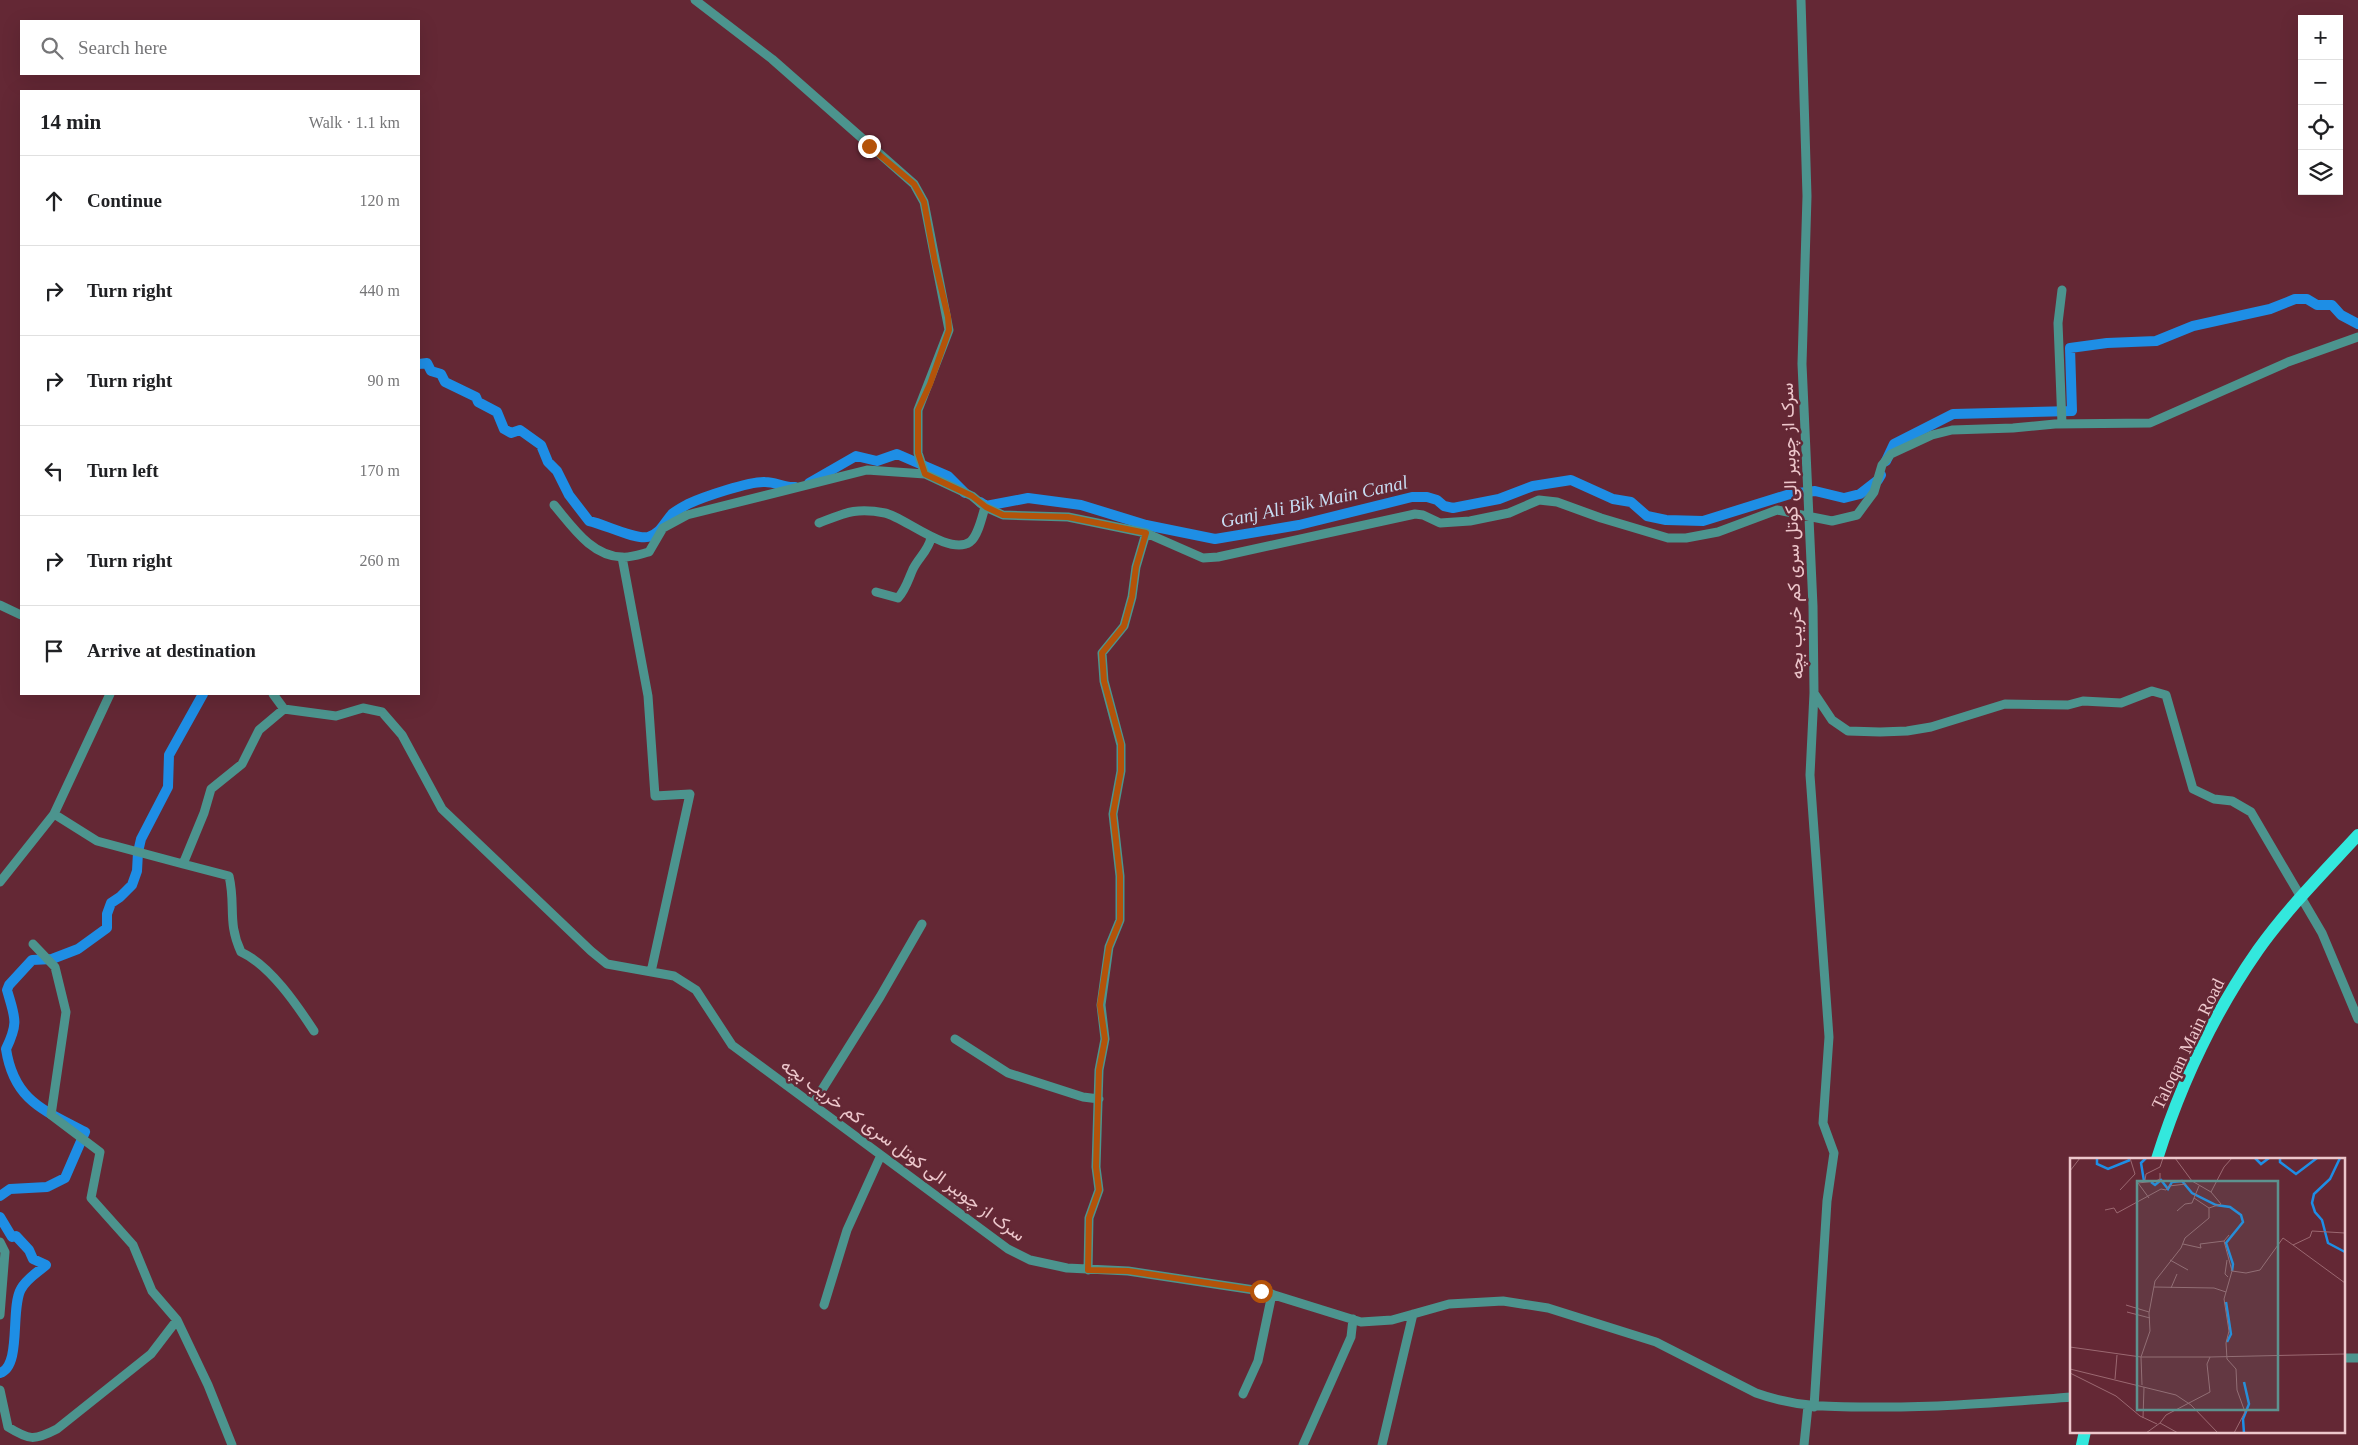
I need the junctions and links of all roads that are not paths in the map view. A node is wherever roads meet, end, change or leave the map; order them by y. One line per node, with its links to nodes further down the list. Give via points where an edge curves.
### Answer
1 (694, 0): 6 (street, via 772,59 914,184 924,202 949,330 918,410 918,453)
2 (1801, 0): 9 (street, سرک از چوببر الی کوتل سری کم خریب بچه, via 1807,196 1802,364)
3 (2062, 290): 5 (street, via 2058,323)
4 (2358, 337): 5 (street, via 2288,362 2150,423)
5 (2062, 424): 9 (street, via 1952,430 1932,435 1891,454 1882,465 1874,492 1857,515 1832,522)
6 (925, 474): 8 (street, via 972,496); 13 (street, via 867,470 687,515 663,528 649,552)
7 (554, 505): 13 (street, via 587,543)
8 (986, 507): 11 (street, via 1003,515 1068,517); 12 (street, via 969,543)
9 (1808, 518): 11 (street, via 1776,510 1718,532 1668,538 1558,502 1540,500 1509,513 1470,521 1440,523 1415,514 1266,548 1203,558); 17 (street, سرک از چوببر الی کوتل سری کم خریب بچه)
10 (818, 523): 12 (street, via 850,510 864,510 888,514)
11 (1146, 533): 32 (street, via 1124,626 1102,653 1104,681 1121,744 1121,771 1113,814 1120,876 1120,920 1109,947 1100,1005 1105,1039 1099,1070)
12 (931, 538): 14 (street, via 929,549 914,568 906,590 898,598)
13 (622, 557): 28 (street, via 648,696 655,796 690,794)
14 (876, 592)
15 (0, 605): 16 (street)
16 (20, 615)
17 (1814, 693): 25 (street, سرک از چوببر الی کوتل سری کم خریب بچه, via 1832,720 1848,731 1880,732 1931,727 2005,704 2120,703 2152,691 2166,695 2192,789 2214,799 2232,800 2251,812); 47 (street, via 1810,775 1829,1037 1823,1123 1834,1153 1827,1201)
18 (110, 695): 21 (street)
19 (274, 695): 20 (street)
20 (284, 709): 23 (street, via 259,730 242,764 210,789); 28 (street, سرک از چوببر الی کوتل سری کم خریب بچه, via 336,716 363,708 382,712 402,735 442,809 458,826 607,964)
21 (54, 814): 23 (street, via 98,841); 24 (street)
22 (2358, 835): 25 (main road, Taloqan Main Road)
23 (183, 864): 30 (street, via 229,876 233,894 233,935 241,952 250,956 275,980)
24 (0, 882)
25 (2301, 897): 29 (street, via 2322,933); 35 (main road, Taloqan Main Road, via 2259,949 2230,993 2201,1050)
26 (922, 924): 33 (street)
27 (33, 944): 43 (street, via 55,967 66,1012 51,1116 100,1152 91,1198 133,1245 152,1291)
28 (651, 972): 33 (street, سرک از چوببر الی کوتل سری کم خریب بچه, via 674,976 696,990 732,1044)
29 (2358, 1020)
30 (314, 1031)
31 (955, 1039): 32 (street, via 1008,1073)
32 (1099, 1099): 37 (street, via 1096,1167 1099,1190 1089,1218)
33 (813, 1104): 34 (street, سرک از چوببر الی کوتل سری کم خریب بچه)
34 (881, 1154): 37 (street, سرک از چوببر الی کوتل سری کم خریب بچه, via 1008,1249 1030,1260); 39 (street, via 847,1230)
35 (2157, 1158)
36 (0, 1242): 40 (street, via 5,1252)
37 (1088, 1270): 38 (street, سرک از چوببر الی کوتل سری کم خریب بچه, via 1143,1273)
38 (1272, 1294): 42 (street, سرک از چوببر الی کوتل سری کم خریب بچه); 45 (street, via 1258,1361)
39 (824, 1305)
40 (0, 1314)
41 (1413, 1314): 42 (street, سرک از چوببر الی کوتل سری کم خریب بچه, via 1392,1320 1361,1322); 47 (street, سرک از چوببر الی کوتل سری کم خریب بچه, via 1449,1304 1496,1302 1548,1308 1656,1342 1741,1387 1771,1399); 51 (street)
42 (1353, 1319): 50 (street, via 1351,1337)
43 (178, 1320): 44 (street, via 151,1354 57,1429 41,1438 26,1438 8,1427); 49 (street)
44 (0, 1390)
45 (1243, 1394)
46 (2070, 1397): 47 (street, سرک از چوببر الی کوتل سری کم خریب بچه, via 1932,1408)
47 (1811, 1407): 52 (street)
48 (2085, 1432): 53 (main road)
49 (232, 1445)
50 (1303, 1445)
51 (1382, 1445)
52 (1804, 1445)
53 (2082, 1445)

